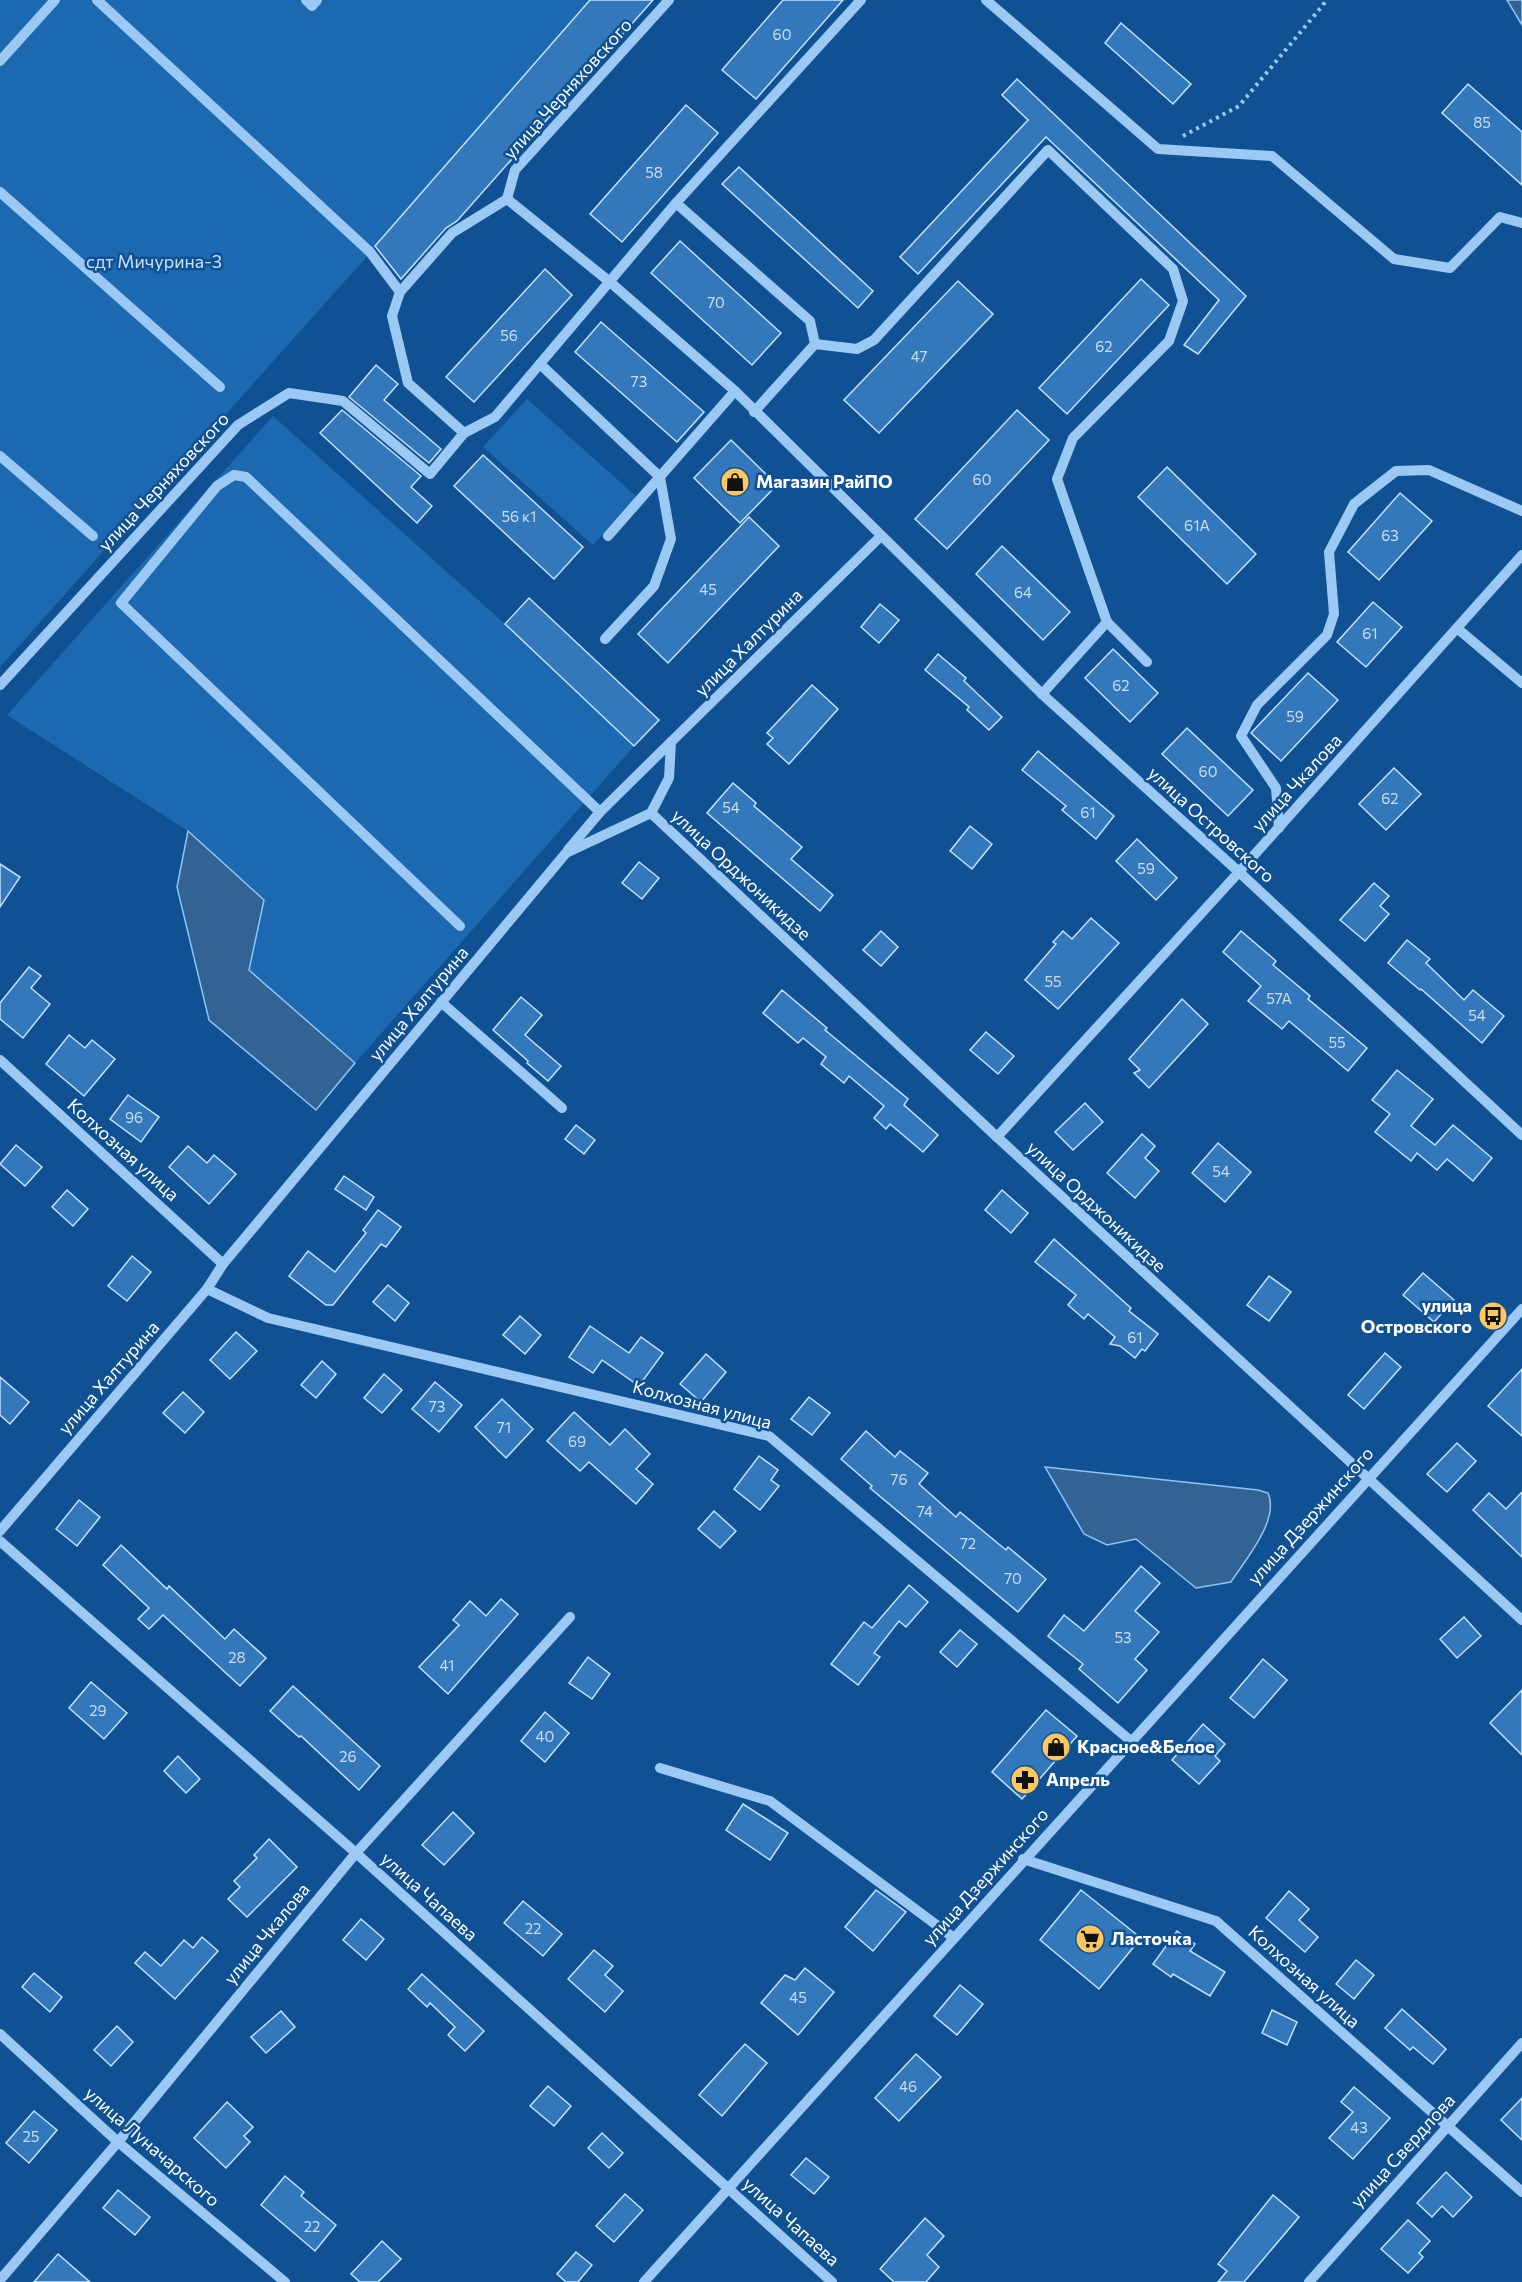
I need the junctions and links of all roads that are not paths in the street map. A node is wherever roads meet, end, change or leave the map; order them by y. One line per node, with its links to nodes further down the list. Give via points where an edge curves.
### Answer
1 (55, 0): 8 (street)
2 (97, 0): 14 (street, via 370,252)
3 (306, 0): 4 (street, via 312,6)
4 (317, 0)
5 (669, 0): 10 (street, улица Черняховского, via 515,170)
6 (861, 0): 11 (street)
7 (986, 0): 12 (street, via 1158,149 1272,156 1394,259 1450,268 1500,217)
8 (0, 61)
9 (0, 192): 17 (street)
10 (507, 199): 13 (street, улица Островского); 14 (street, via 452,233)
11 (676, 203): 13 (street); 15 (street, via 810,321)
12 (1522, 223)
13 (610, 282): 16 (street); 18 (street, улица Островского)
14 (400, 292): 20 (street, via 392,316 408,383)
15 (815, 344): 19 (street); 28 (street, via 857,349 874,340 1048,150 1165,261 1173,269 1183,300 1169,341 1073,438 1057,479)
16 (540, 364): 20 (street, via 495,417); 22 (street)
17 (220, 387)
18 (735, 392): 19 (street, улица Островского); 22 (street)
19 (754, 412): 26 (street, улица Островского)
20 (464, 433): 33 (street, улица Черняховского, via 430,474 343,401 289,393 238,425)
21 (0, 456): 24 (street)
22 (660, 477): 25 (street); 30 (street, via 671,538 654,586)
23 (1522, 511): 38 (street, via 1429,470 1396,471 1354,504 1329,552 1334,614 1327,635 1257,705 1241,736 1276,788)
24 (93, 536)
25 (608, 536)
26 (881, 536): 34 (street, улица Островского); 35 (street, улица Халтурина)
27 (1522, 555): 29 (street, улица Чкалова)
28 (1107, 622): 31 (street); 34 (street)
29 (1458, 629): 32 (street); 38 (street, улица Чкалова)
30 (605, 639)
31 (1147, 662)
32 (1522, 683)
33 (0, 685)
34 (1042, 694): 40 (street, улица Островского)
35 (671, 742): 36 (street, улица Халтурина); 37 (street, via 669,778)
36 (600, 812): 39 (street, улица Халтурина); 41 (street, via 246,477 234,475 217,486 121,603)
37 (651, 813): 39 (street, улица Халтурина); 46 (street, улица Орджоникидзе)
38 (1279, 828): 40 (street, улица Чкалова)
39 (566, 853): 42 (street, улица Халтурина)
40 (1239, 872): 45 (street, улица Островского); 46 (street, улица Чкалова)
41 (460, 926)
42 (441, 1002): 44 (street); 47 (street, улица Халтурина)
43 (0, 1060): 47 (street, Колхозная улица)
44 (562, 1108)
45 (1522, 1136)
46 (997, 1137): 50 (street, улица Орджоникидзе)
47 (223, 1264): 48 (street, улица Халтурина)
48 (207, 1289): 51 (street, улица Халтурина); 55 (street, Колхозная улица, via 268,1318 769,1436)
49 (1522, 1309): 50 (street, улица Дзержинского)
50 (1367, 1479): 54 (street, улица Орджоникидзе); 55 (street, улица Дзержинского)
51 (0, 1531)
52 (0, 1541): 57 (street, улица Чапаева)
53 (570, 1617): 57 (street, улица Чкалова)
54 (1522, 1620)
55 (1131, 1742): 58 (street, улица Дзержинского)
56 (660, 1768): 59 (street, via 770,1801)
57 (356, 1853): 63 (street, улица Чкалова); 64 (street, улица Чапаева)
58 (1023, 1859): 59 (street, улица Дзержинского); 62 (street, Колхозная улица, via 1216,1921)
59 (954, 1938): 64 (street, улица Дзержинского)
60 (0, 2034): 63 (street, улица Луначарского)
61 (1522, 2043): 62 (street, улица Свердлова)
62 (1448, 2127): 65 (street, Колхозная улица); 70 (street, улица Свердлова)
63 (118, 2142): 66 (street, улица Чкалова); 67 (street, улица Луначарского)
64 (728, 2188): 68 (street, улица Дзержинского); 69 (street, улица Чапаева)
65 (1522, 2192)
66 (0, 2280)
67 (285, 2282)
68 (644, 2282)
69 (832, 2282)
70 (1309, 2282)

